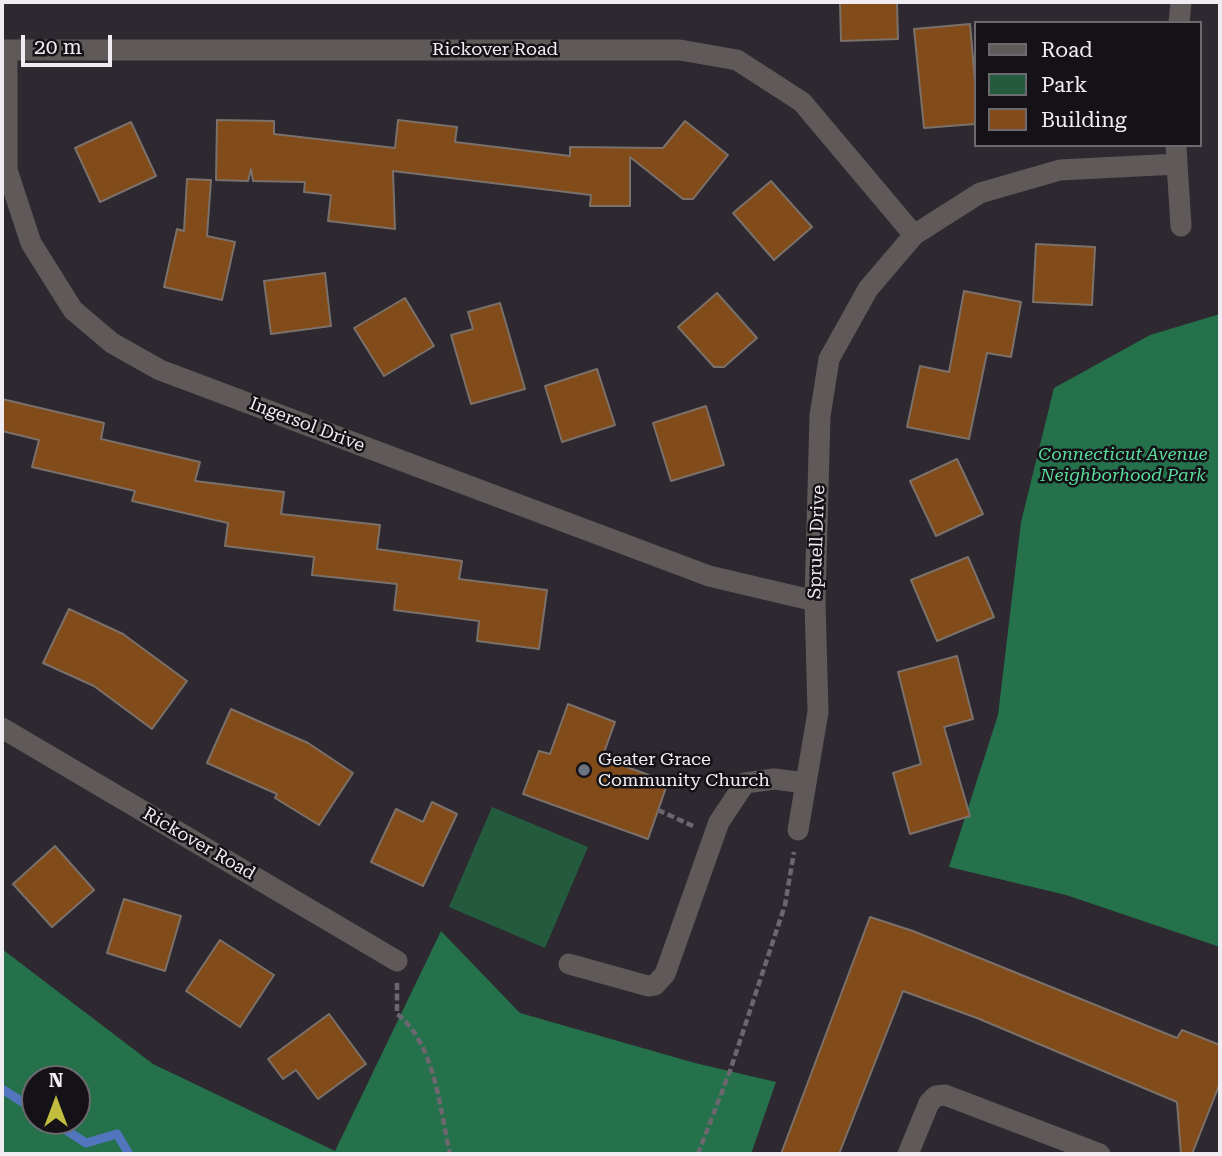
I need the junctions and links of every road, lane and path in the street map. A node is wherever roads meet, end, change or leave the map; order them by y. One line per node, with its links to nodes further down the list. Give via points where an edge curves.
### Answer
1 (1181, 2): 2 (street)
2 (1178, 21)
3 (4, 50): 6 (street, Rickover Road, via 680,50 737,60 802,102); 7 (street, Ingersol Drive, via 7,170 31,243 73,310 112,343 160,370 709,576)
4 (1176, 154): 5 (street); 6 (street, Spruell Drive, via 1060,170 980,193)
5 (1181, 226)
6 (914, 235): 7 (street, Spruell Drive, via 868,289 830,359 820,416)
7 (814, 601): 9 (street, Spruell Drive, via 818,712)
8 (2, 728): 13 (street, Rickover Road)
9 (806, 783): 12 (street, Spruell Drive); 14 (street, via 774,779 745,783 719,822 665,974 655,985)
10 (658, 810): 11 (path)
11 (680, 820)
12 (798, 830): 17 (path, via 785,905)
13 (397, 961)
14 (569, 964)
15 (397, 1014): 16 (path, via 409,1023 429,1060)
16 (450, 1154)
17 (698, 1154)
18 (908, 1154): 19 (street, via 936,1096)
19 (1100, 1154)

